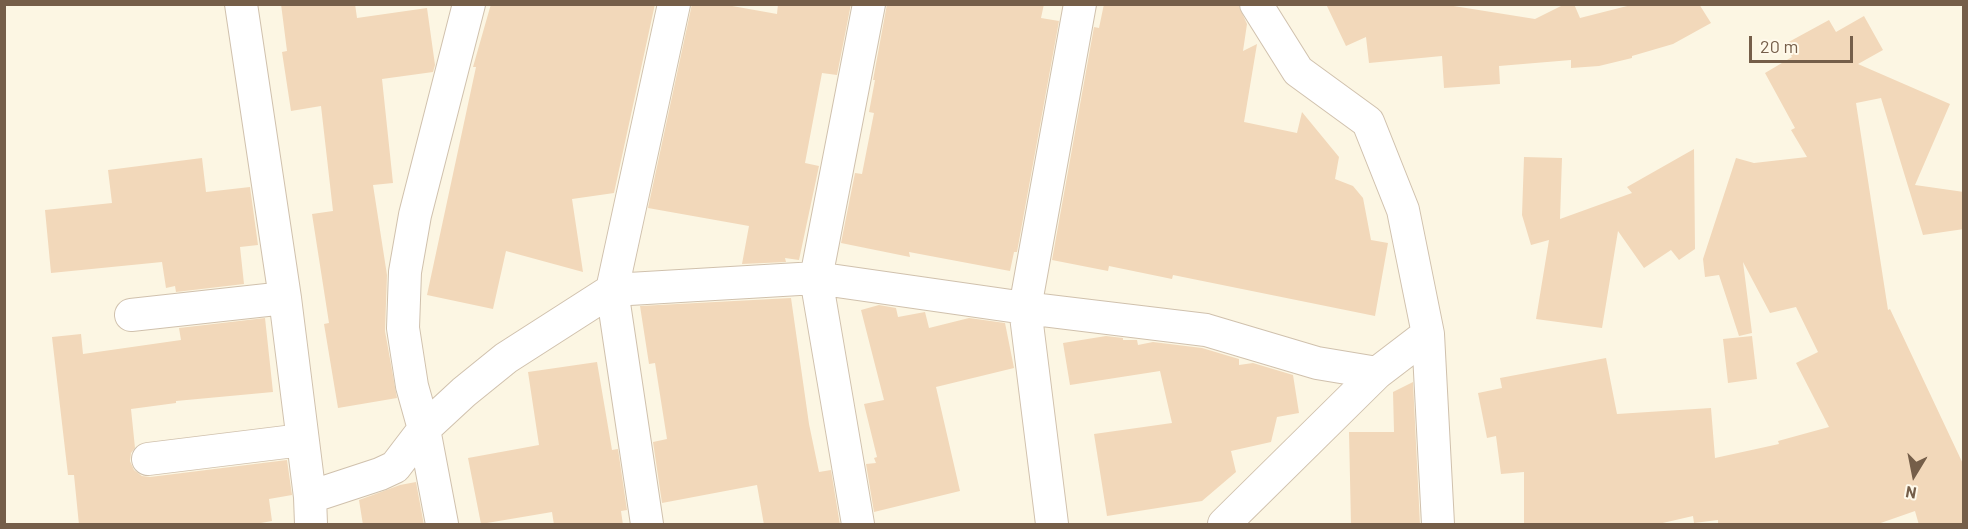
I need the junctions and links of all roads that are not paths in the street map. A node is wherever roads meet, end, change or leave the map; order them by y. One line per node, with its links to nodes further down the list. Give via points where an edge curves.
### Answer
1 (241, 4): 9 (street)
2 (469, 4): 14 (street, via 405,272 403,328)
3 (674, 4): 8 (street)
4 (868, 4): 7 (street)
5 (1080, 4): 10 (street)
6 (1256, 4): 12 (street, via 1298,71 1368,122 1402,210)
7 (816, 278): 8 (street); 10 (street); 20 (street)
8 (612, 290): 14 (street, via 506,358); 19 (street)
9 (285, 298): 11 (street); 15 (street)
10 (1025, 308): 13 (street, via 1206,330 1317,363); 21 (street)
11 (130, 315)
12 (1428, 334): 13 (street); 23 (street)
13 (1377, 372): 22 (street)
14 (424, 429): 17 (street, via 395,467); 18 (street)
15 (302, 440): 16 (street); 17 (street)
16 (148, 459)
17 (310, 511)
18 (442, 525)
19 (647, 525)
20 (858, 525)
21 (1052, 525)
22 (1224, 525)
23 (1438, 525)

